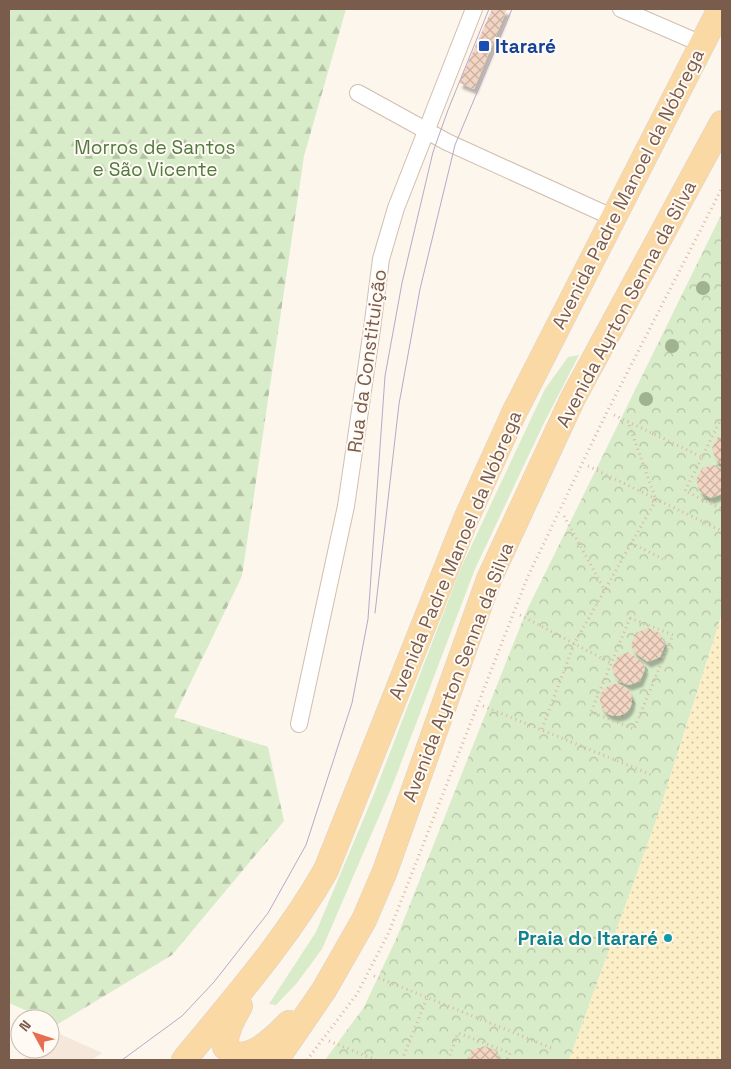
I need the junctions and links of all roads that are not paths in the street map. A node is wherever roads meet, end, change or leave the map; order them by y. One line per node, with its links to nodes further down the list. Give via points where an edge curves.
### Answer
1 (474, 9): 7 (street, Rua da Constituição)
2 (621, 9): 4 (street)
3 (720, 9): 4 (main road, Avenida Padre Manoel da Nóbrega)
4 (702, 44): 8 (main road, Avenida Padre Manoel da Nóbrega)
5 (358, 93): 7 (street)
6 (722, 123): 11 (main road, Avenida Ayrton Senna da Silva, via 574,398 490,578 385,871 364,920)
7 (425, 130): 8 (street); 9 (street, Rua da Constituição, via 381,260 346,506)
8 (614, 218): 10 (main road, Avenida Padre Manoel da Nóbrega, via 518,404 466,519 326,870)
9 (299, 724)
10 (278, 945): 11 (main road, via 230,1023 225,1047 229,1052 241,1057 255,1054); 12 (main road, Avenida Padre Manoel da Nóbrega)
11 (324, 990): 13 (main road, Avenida Ayrton Senna da Silva)
12 (184, 1060)
13 (276, 1060)

